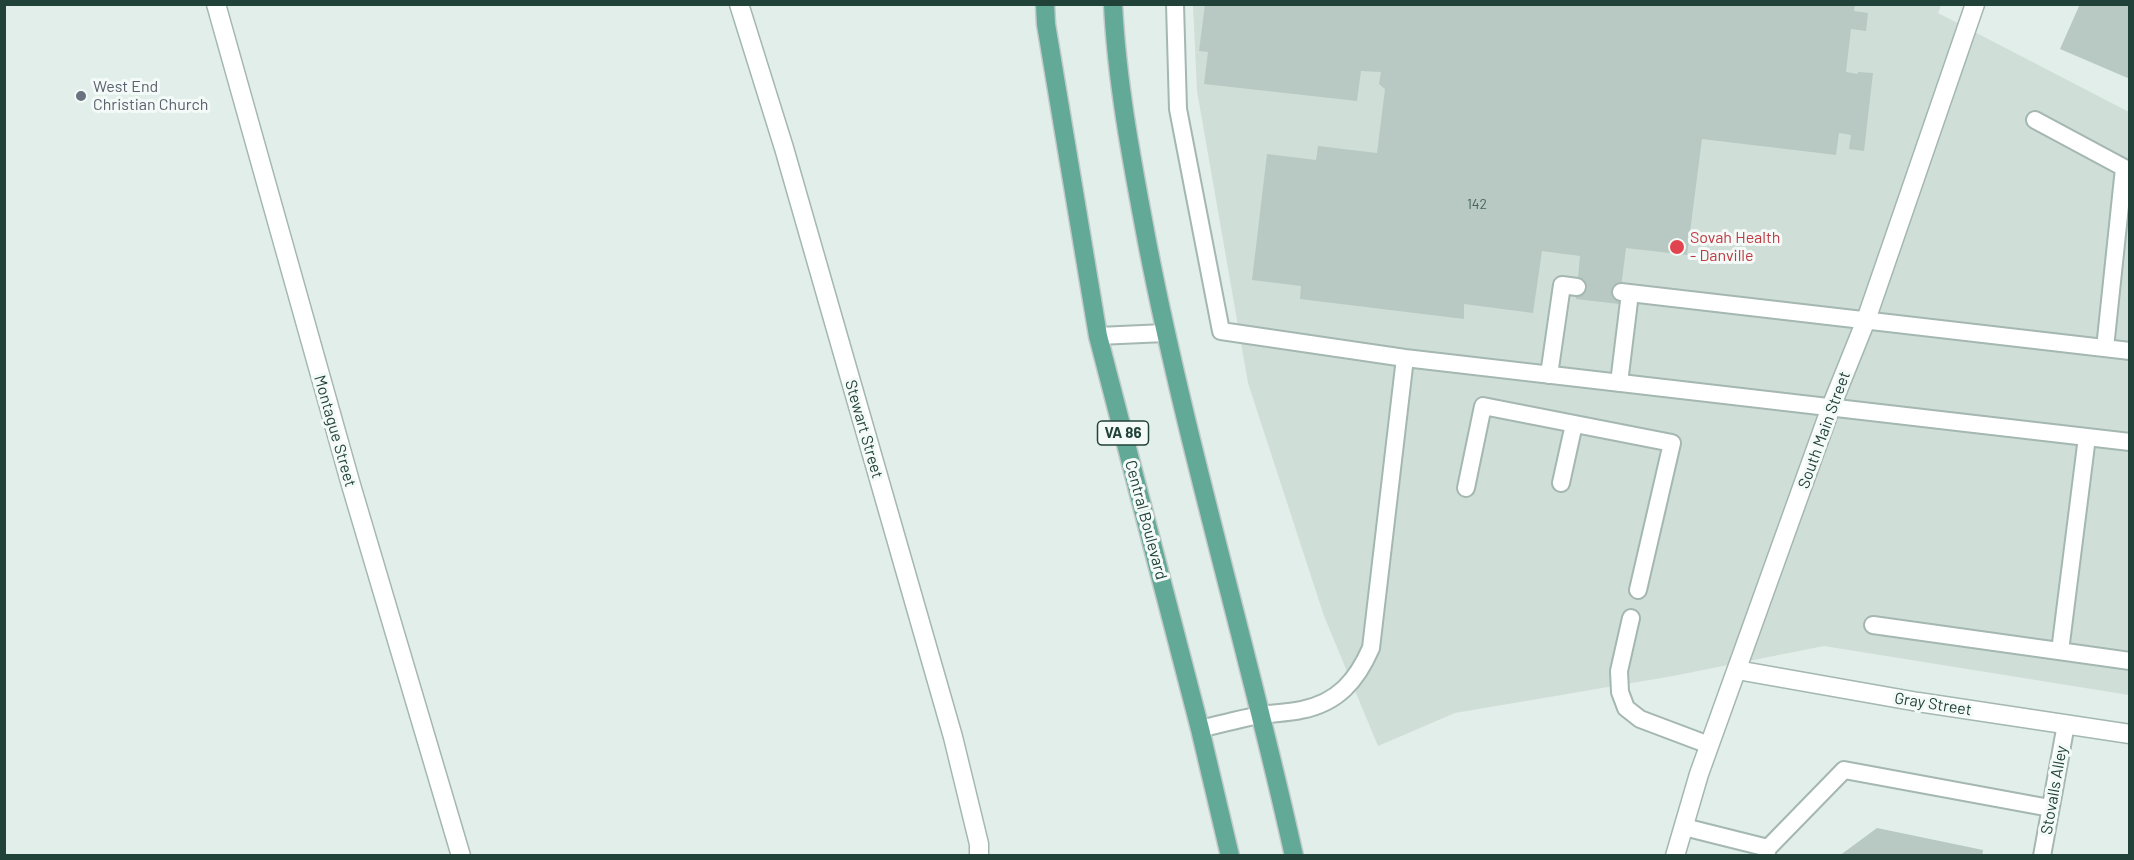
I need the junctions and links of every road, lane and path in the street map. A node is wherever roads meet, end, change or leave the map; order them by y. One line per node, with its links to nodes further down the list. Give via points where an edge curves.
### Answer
1 (216, 4): 38 (street, Montague Street, via 347,473)
2 (739, 4): 39 (street, Stewart Street, via 953,737 979,844)
3 (1045, 4): 12 (main road, Central Boulevard / VA 86)
4 (1113, 4): 11 (main road, via 1131,155)
5 (1176, 4): 15 (lane, via 1178,109 1221,330)
6 (1975, 4): 10 (street, South Main Street)
7 (2035, 120): 8 (lane)
8 (2127, 170): 13 (lane)
9 (1577, 287): 16 (lane, via 1562,285)
10 (1866, 321): 13 (lane); 17 (lane, via 1625,293); 18 (street, South Main Street)
11 (1165, 333): 12 (lane); 30 (main road)
12 (1098, 336): 32 (main road, Central Boulevard / VA 86)
13 (2105, 348): 14 (lane)
14 (2130, 351)
15 (1405, 358): 16 (lane); 30 (lane, via 1371,648 1360,671 1327,702 1302,710)
16 (1549, 375): 17 (lane)
17 (1619, 383): 18 (lane)
18 (1831, 407): 20 (lane); 29 (street, South Main Street)
19 (1574, 424): 22 (lane); 23 (lane, via 1483,406); 24 (lane, via 1672,443)
20 (2087, 437): 21 (lane); 27 (lane)
21 (2130, 442)
22 (1561, 483)
23 (1466, 488)
24 (1638, 590)
25 (1631, 618): 34 (lane, via 1619,671 1626,708 1640,719)
26 (1872, 625): 27 (lane)
27 (2060, 651): 28 (lane)
28 (2130, 661)
29 (1737, 670): 31 (street, Gray Street); 34 (street, South Main Street)
30 (1261, 715): 32 (lane); 41 (main road)
31 (2066, 724): 33 (street, Gray Street); 35 (lane, Stovalls Alley)
32 (1200, 729): 40 (main road, Central Boulevard / VA 86)
33 (2130, 734)
34 (1709, 745): 36 (street, South Main Street)
35 (2050, 808): 37 (lane, via 1844,770); 43 (lane, Stovalls Alley)
36 (1684, 827): 37 (lane); 42 (street, South Main Street)
37 (1767, 852)
38 (461, 855)
39 (978, 855)
40 (1230, 855)
41 (1294, 855)
42 (1675, 855)
43 (2042, 855)

